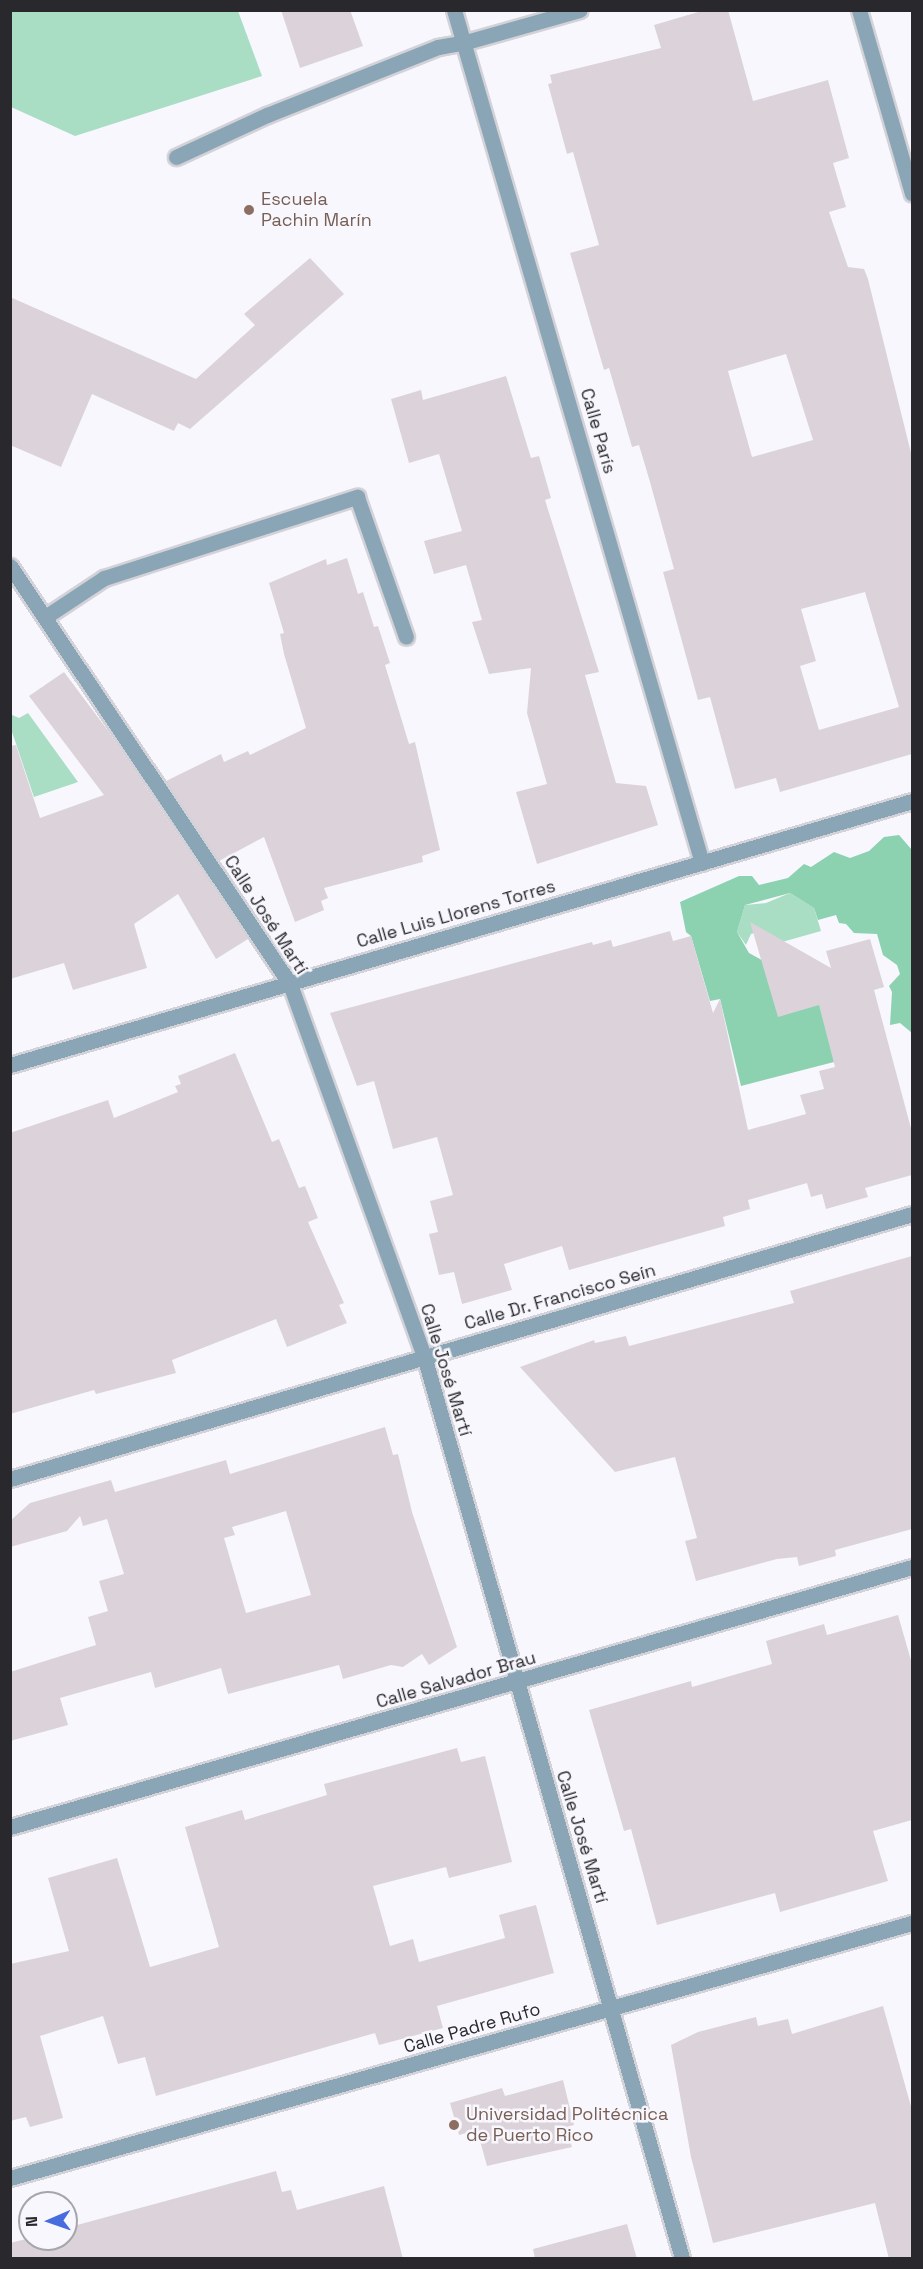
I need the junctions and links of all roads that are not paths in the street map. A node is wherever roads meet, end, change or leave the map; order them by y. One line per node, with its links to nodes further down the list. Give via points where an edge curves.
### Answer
1 (454, 10): 4 (street, Calle París)
2 (580, 10): 4 (street)
3 (859, 10): 6 (street)
4 (466, 42): 5 (street, via 438,47 277,111); 11 (street, Calle París)
5 (176, 157)
6 (912, 194)
7 (10, 566): 8 (street, Calle José Martí)
8 (45, 617): 9 (street, via 104,578 357,497); 12 (street, Calle José Martí)
9 (406, 637)
10 (912, 801): 11 (street, Calle Luis Llorens Torres)
11 (702, 863): 12 (street, Calle Luis Llorens Torres)
12 (290, 984): 13 (street, Calle Luis Llorens Torres); 15 (street, Calle José Martí)
13 (10, 1065)
14 (912, 1214): 15 (street, Calle Dr. Francisco Seín)
15 (424, 1356): 16 (street, Calle Dr. Francisco Seín); 18 (street, Calle José Martí)
16 (10, 1479)
17 (912, 1568): 18 (street, Calle Salvador Brau)
18 (516, 1683): 19 (street, Calle Salvador Brau); 21 (street, Calle José Martí)
19 (10, 1827)
20 (912, 1923): 21 (street, Calle Padre Rufo)
21 (613, 2009): 22 (street, Calle Padre Rufo); 23 (street, Calle José Martí)
22 (10, 2178)
23 (682, 2259)

